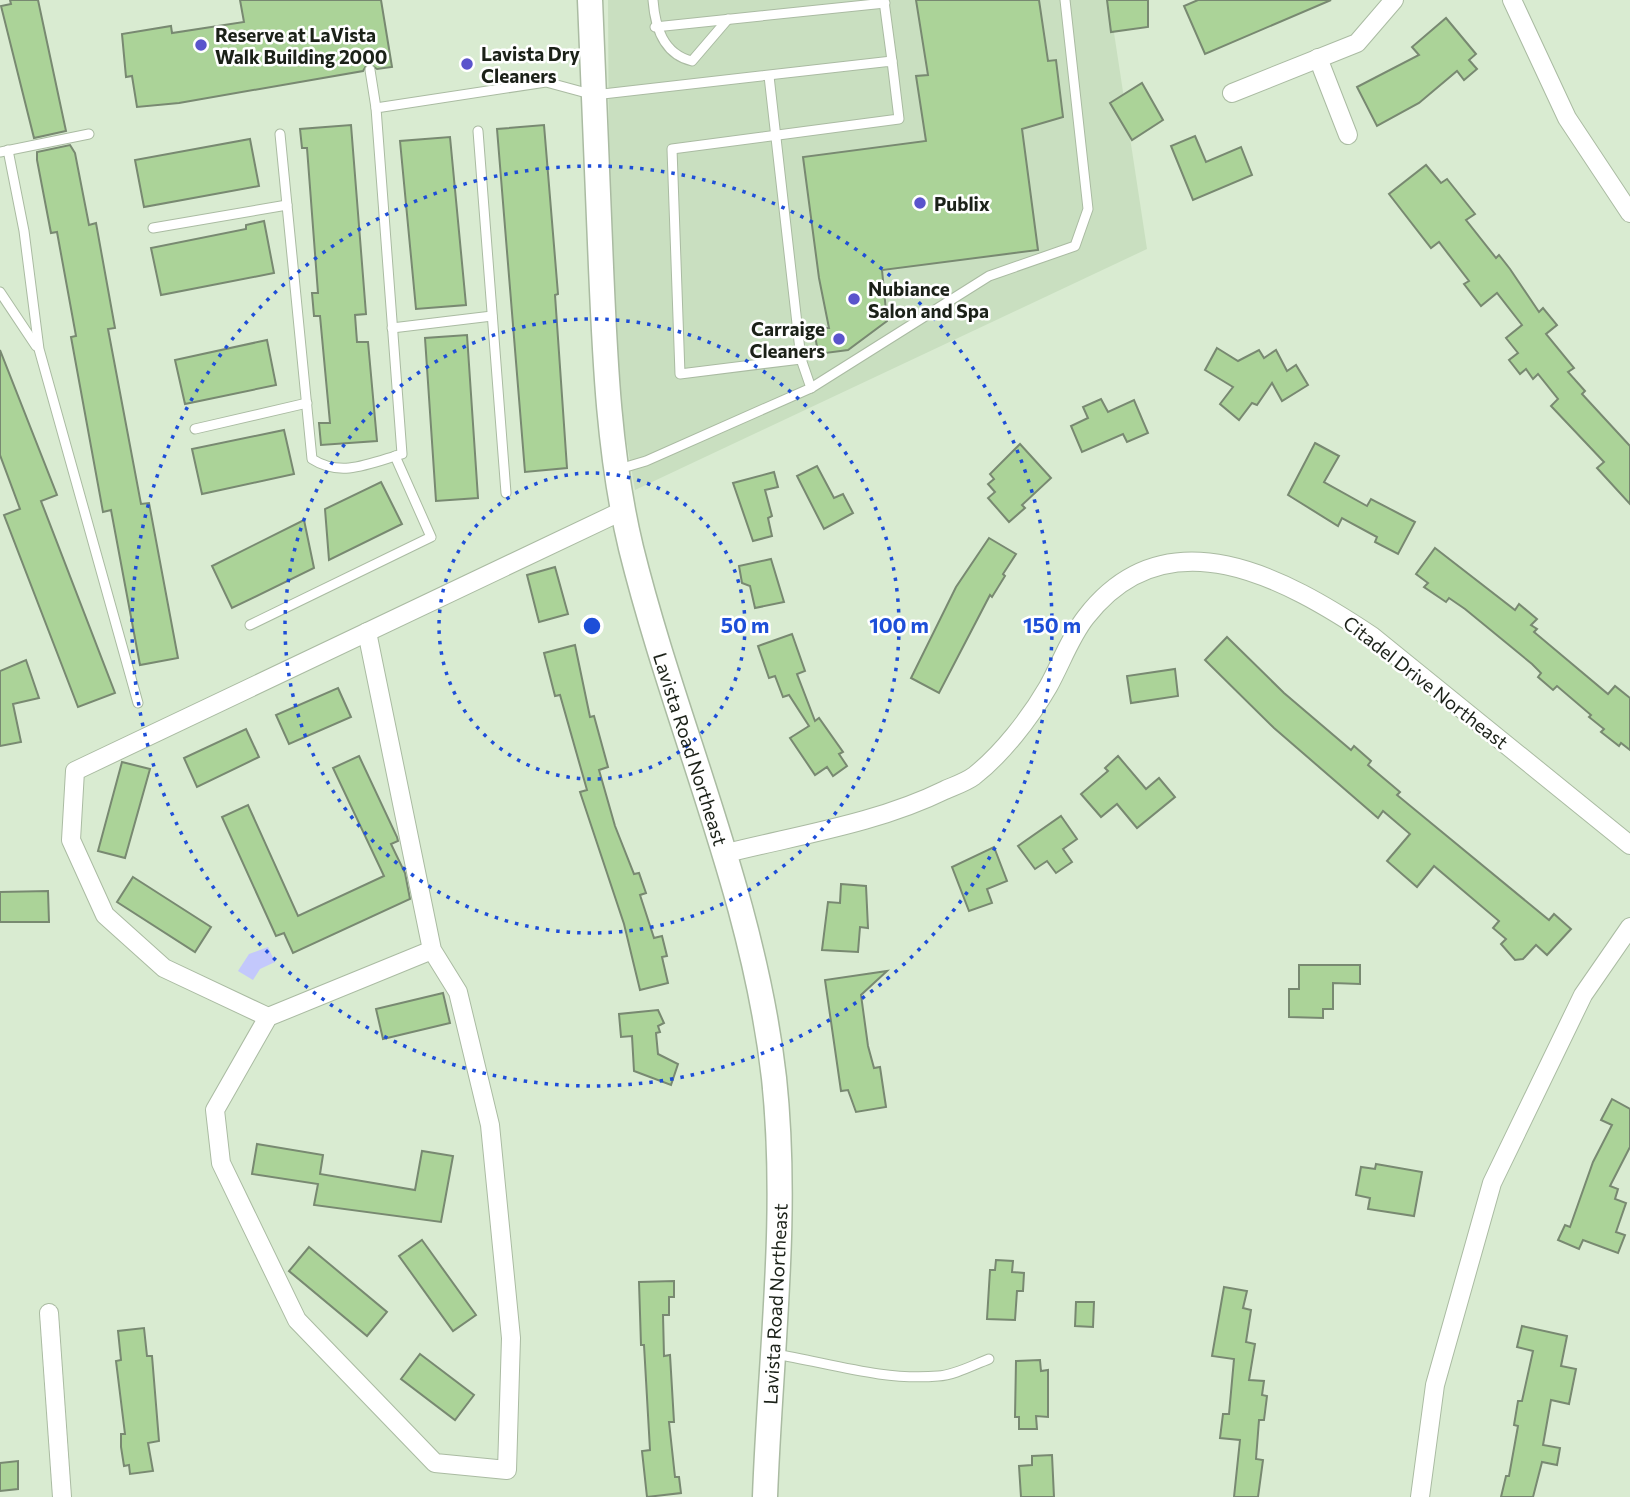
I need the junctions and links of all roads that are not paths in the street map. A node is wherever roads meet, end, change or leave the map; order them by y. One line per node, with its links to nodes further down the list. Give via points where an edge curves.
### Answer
1 (590, 0): 14 (main road, Lavista Road Northeast)
2 (653, 0): 8 (lane)
3 (1065, 0): 30 (lane, via 1088,209 1075,246 989,276)
4 (1394, 0): 9 (street, via 1357,43)
5 (1512, 0): 23 (street, via 1567,118)
6 (884, 2): 7 (lane); 10 (lane)
7 (728, 19): 8 (lane); 8 (lane, via 692,61 677,57)
8 (655, 27)
9 (1318, 58): 13 (street); 20 (street)
10 (892, 61): 12 (lane); 19 (lane, via 900,120)
11 (370, 70): 15 (lane)
12 (769, 76): 14 (lane); 19 (lane)
13 (1232, 93)
14 (594, 95): 15 (lane, via 546,82); 34 (main road, Lavista Road Northeast, via 605,357)
15 (376, 108): 27 (lane)
16 (478, 131): 26 (lane)
17 (89, 134): 21 (lane)
18 (280, 134): 22 (lane)
19 (775, 134): 29 (lane); 29 (lane, via 672,149 680,374)
20 (1348, 135)
21 (4, 151): 28 (lane, via 24,231)
22 (287, 205): 24 (lane); 31 (lane)
23 (1630, 213)
24 (153, 228)
25 (0, 292): 28 (lane)
26 (492, 316): 27 (lane); 35 (lane)
27 (392, 328): 33 (lane, via 402,454)
28 (39, 349): 39 (lane)
29 (801, 359): 30 (lane)
30 (811, 388): 34 (lane, via 646,461)
31 (307, 403): 32 (lane); 33 (lane, via 312,459 325,467 345,470)
32 (195, 429)
33 (395, 456): 37 (lane, via 430,537)
34 (616, 469): 36 (main road, Lavista Road Northeast)
35 (506, 493)
36 (624, 510): 38 (street); 41 (main road, Lavista Road Northeast, via 652,622)
37 (250, 625)
38 (367, 632): 43 (street); 44 (street, via 75,771 71,840 105,915 164,968)
39 (138, 703)
40 (1630, 845): 41 (street, Citadel Drive Northeast, via 1373,636 1339,614 1237,567 1191,560 1170,561 1137,572 1103,599 1085,618 1026,719 973,777 914,806)
41 (727, 853): 46 (main road, Lavista Road Northeast, via 752,946 774,1078 781,1213)
42 (1630, 928): 50 (street, via 1583,995 1492,1183 1435,1385)
43 (432, 950): 44 (street); 44 (street, via 458,992 491,1125 511,1338 507,1470 435,1463 296,1320 221,1163 215,1110)
44 (268, 1017)
45 (49, 1313): 48 (street)
46 (774, 1354): 47 (lane, via 864,1373 915,1376 940,1376); 49 (main road, Lavista Road Northeast)
47 (989, 1359)
48 (62, 1497)
49 (765, 1497)
50 (1420, 1497)

